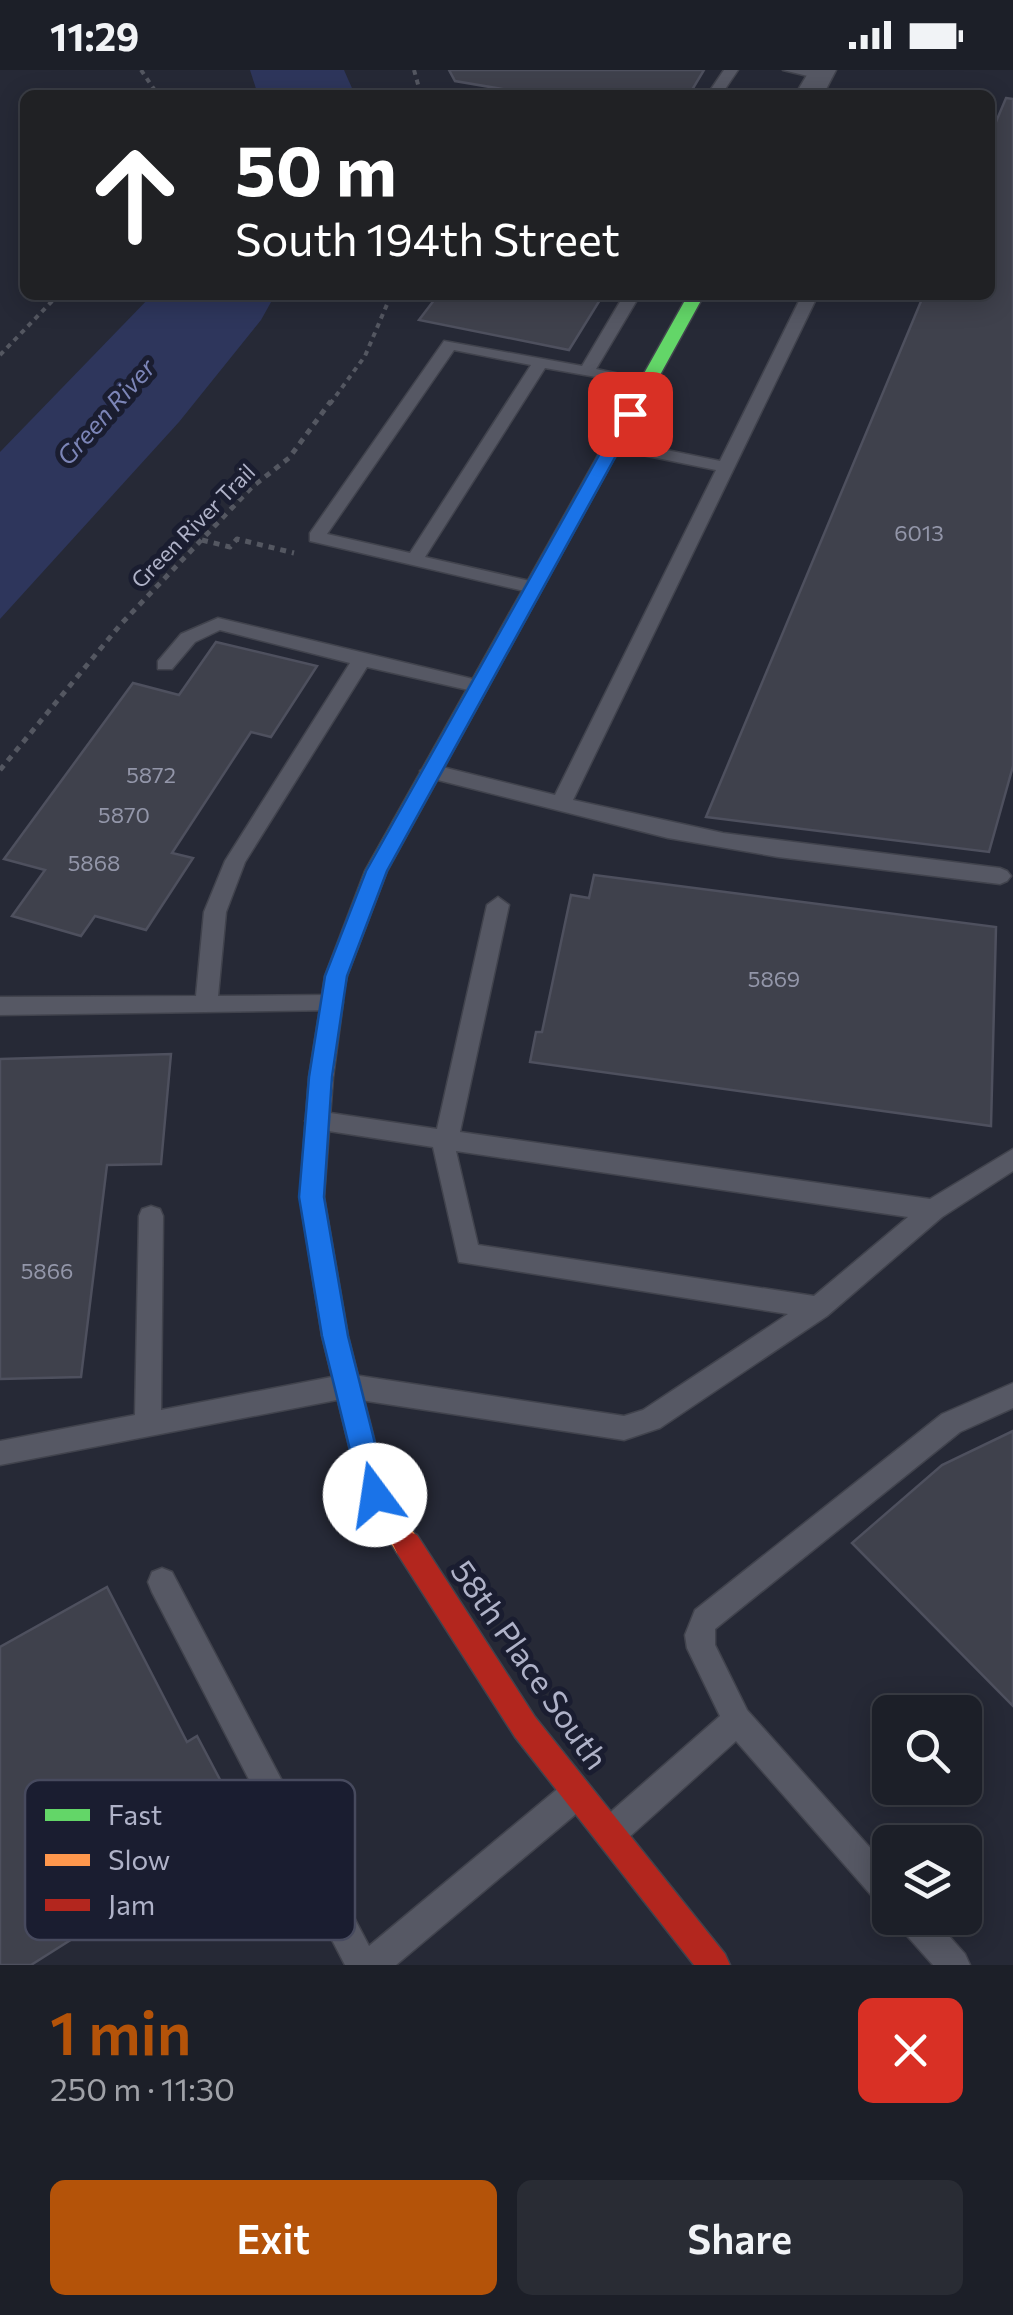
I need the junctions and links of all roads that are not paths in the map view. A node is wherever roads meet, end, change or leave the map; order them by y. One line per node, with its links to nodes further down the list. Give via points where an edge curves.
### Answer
1 (790, 70): 2 (lane)
2 (817, 80)
3 (629, 300): 7 (lane)
4 (693, 300): 8 (street, 58th Place South)
5 (808, 300): 10 (lane)
6 (540, 362): 7 (lane); 11 (lane); 11 (lane, via 450,344 316,537)
7 (586, 372): 8 (lane)
8 (647, 384): 9 (street, 58th Place South)
9 (614, 444): 10 (lane); 12 (street, 58th Place South)
10 (726, 467): 17 (lane)
11 (414, 560): 12 (lane)
12 (533, 587): 15 (street, 58th Place South)
13 (362, 660): 14 (lane, via 218,624 188,638); 15 (lane); 20 (lane, via 234,861 215,912)
14 (166, 665)
15 (477, 686): 16 (street, 58th Place South)
16 (430, 771): 17 (lane); 21 (street, 58th Place South, via 376,871)
17 (561, 804): 18 (lane, via 678,832)
18 (1000, 876)
19 (498, 905): 24 (lane)
20 (206, 1004): 21 (lane); 22 (lane)
21 (332, 1004): 23 (street, 58th Place South)
22 (0, 1006)
23 (318, 1121): 24 (lane); 29 (street, 58th Place South, via 312,1197)
24 (446, 1140): 26 (lane); 28 (lane, via 468,1254)
25 (1013, 1159): 26 (lane)
26 (932, 1210): 28 (lane)
27 (152, 1216): 31 (lane)
28 (818, 1308): 29 (lane, via 652,1420 624,1428)
29 (347, 1386): 31 (lane); 36 (street, 58th Place South, via 375,1495 525,1726)
30 (1013, 1395): 34 (lane, via 951,1423 705,1620 702,1648)
31 (148, 1424): 32 (lane)
32 (0, 1453)
33 (162, 1582): 35 (lane)
34 (736, 1720): 37 (lane); 38 (lane)
35 (265, 1780)
36 (577, 1793): 37 (street, 58th Place South); 42 (lane)
37 (610, 1833): 43 (street, 58th Place South)
38 (872, 1873)
39 (927, 1935): 44 (lane)
40 (349, 1940): 41 (lane)
41 (362, 1965)
42 (371, 1965)
43 (714, 1965)
44 (954, 1965)

